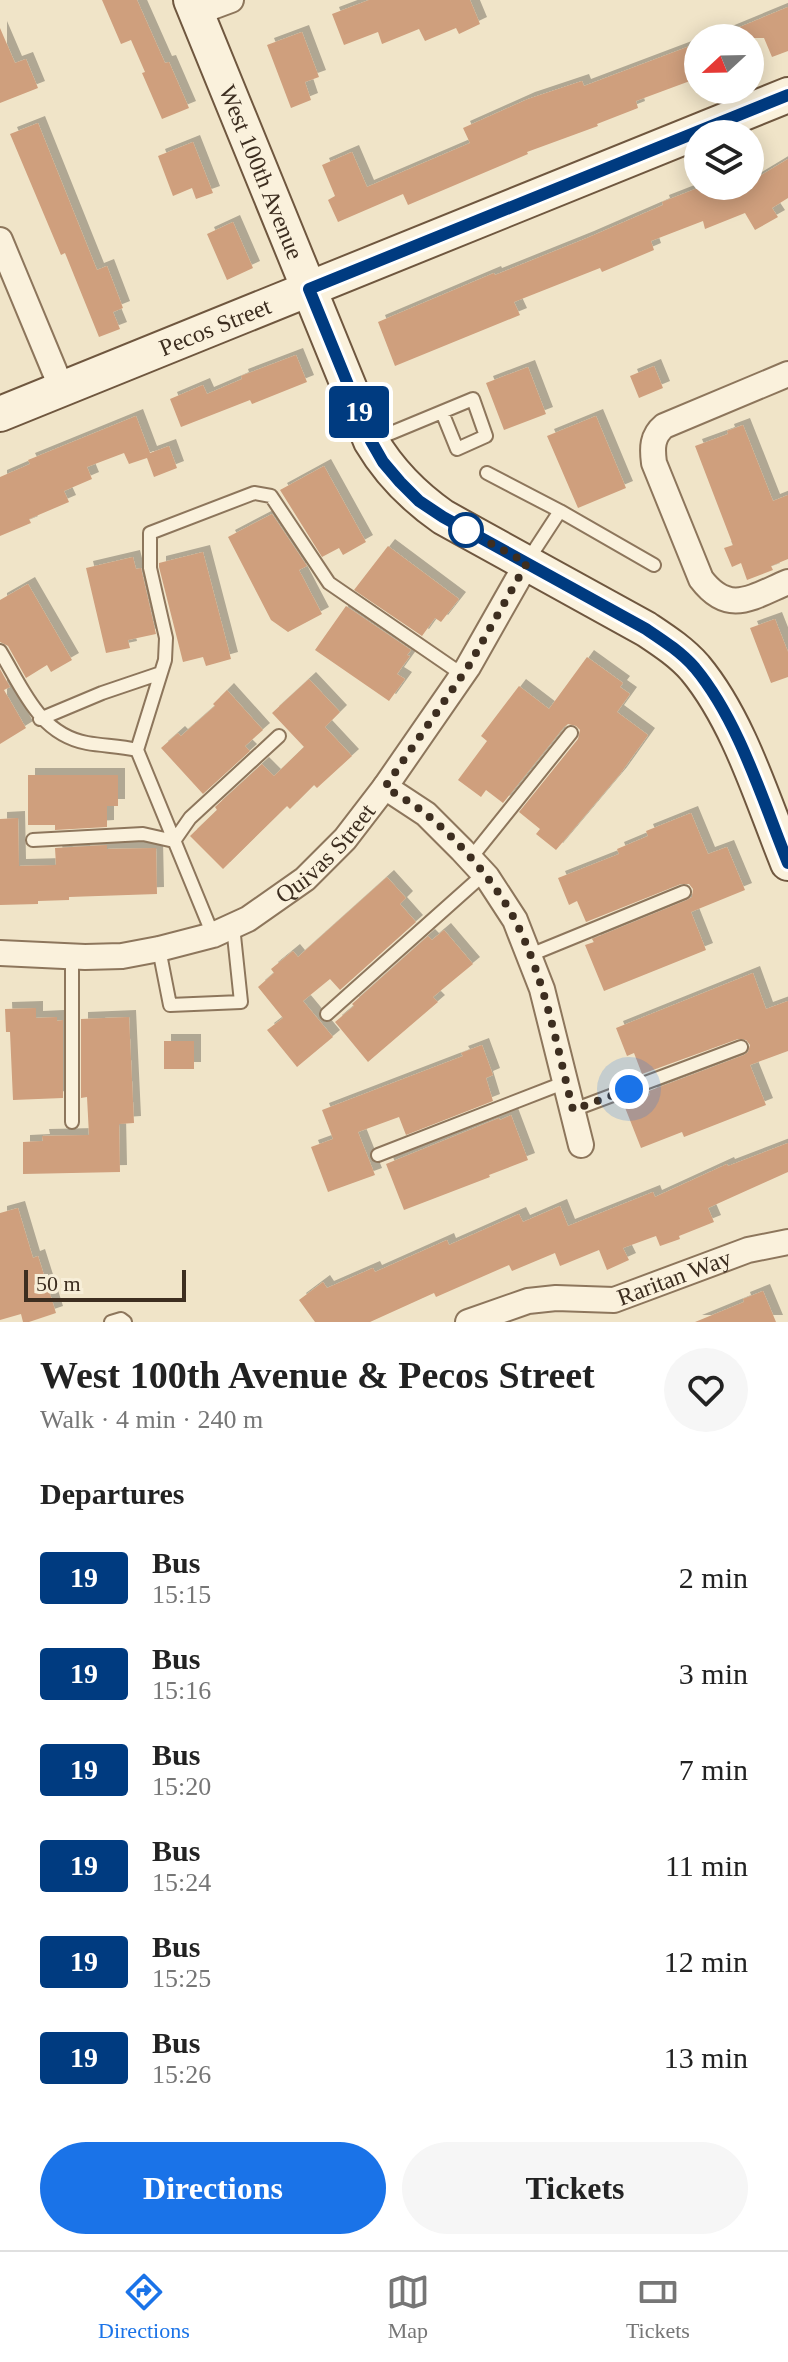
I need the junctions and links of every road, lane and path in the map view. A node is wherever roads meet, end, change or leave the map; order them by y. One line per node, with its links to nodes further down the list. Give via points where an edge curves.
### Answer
1 (231, 0): 2 (street)
2 (193, 6): 5 (street, West 100th Avenue)
3 (788, 95): 5 (street, Pecos Street)
4 (0, 240): 7 (street)
5 (309, 289): 7 (street, Pecos Street); 10 (street, West 100th Avenue)
6 (788, 374): 15 (street, via 664,426 652,453 701,579 718,597 738,601)
7 (62, 389): 9 (street, Pecos Street)
8 (442, 412): 10 (lane)
9 (0, 414)
10 (371, 441): 13 (street, West 100th Avenue, via 419,501)
11 (487, 473): 12 (lane)
12 (560, 511): 13 (lane); 14 (lane)
13 (527, 563): 18 (street, Quivas Street); 26 (street, West 100th Avenue, via 646,629 693,666 731,722)
14 (654, 565)
15 (788, 582)
16 (0, 651): 19 (lane)
17 (161, 673): 18 (lane, via 166,638 150,568 150,533 254,493 271,496 329,583); 19 (lane); 22 (lane)
18 (463, 675): 23 (street, Quivas Street)
19 (40, 719): 22 (lane, via 64,736)
20 (571, 733): 27 (lane)
21 (279, 736): 25 (lane, via 190,818)
22 (137, 750): 25 (lane)
23 (385, 787): 27 (street, via 426,814); 29 (street, Quivas Street, via 328,859 269,906)
24 (33, 840): 25 (lane, via 143,834)
25 (174, 841): 29 (lane)
26 (788, 863)
27 (477, 867): 32 (street, via 515,920); 34 (lane)
28 (684, 892): 32 (lane)
29 (223, 930): 30 (street, Quivas Street); 30 (lane, via 241,1002 170,1005)
30 (159, 949): 33 (street, Quivas Street)
31 (0, 953): 33 (street, Quivas Street)
32 (530, 955): 36 (street)
33 (72, 957): 38 (lane)
34 (327, 1014)
35 (741, 1047): 37 (lane)
36 (566, 1082): 37 (street); 40 (lane)
37 (573, 1110): 39 (street)
38 (72, 1122)
39 (581, 1145)
40 (378, 1155)
41 (788, 1242): 44 (street, Raritan Way, via 748,1250 614,1300 528,1301)
42 (111, 1322): 43 (lane)
43 (125, 1322)
44 (468, 1322)

